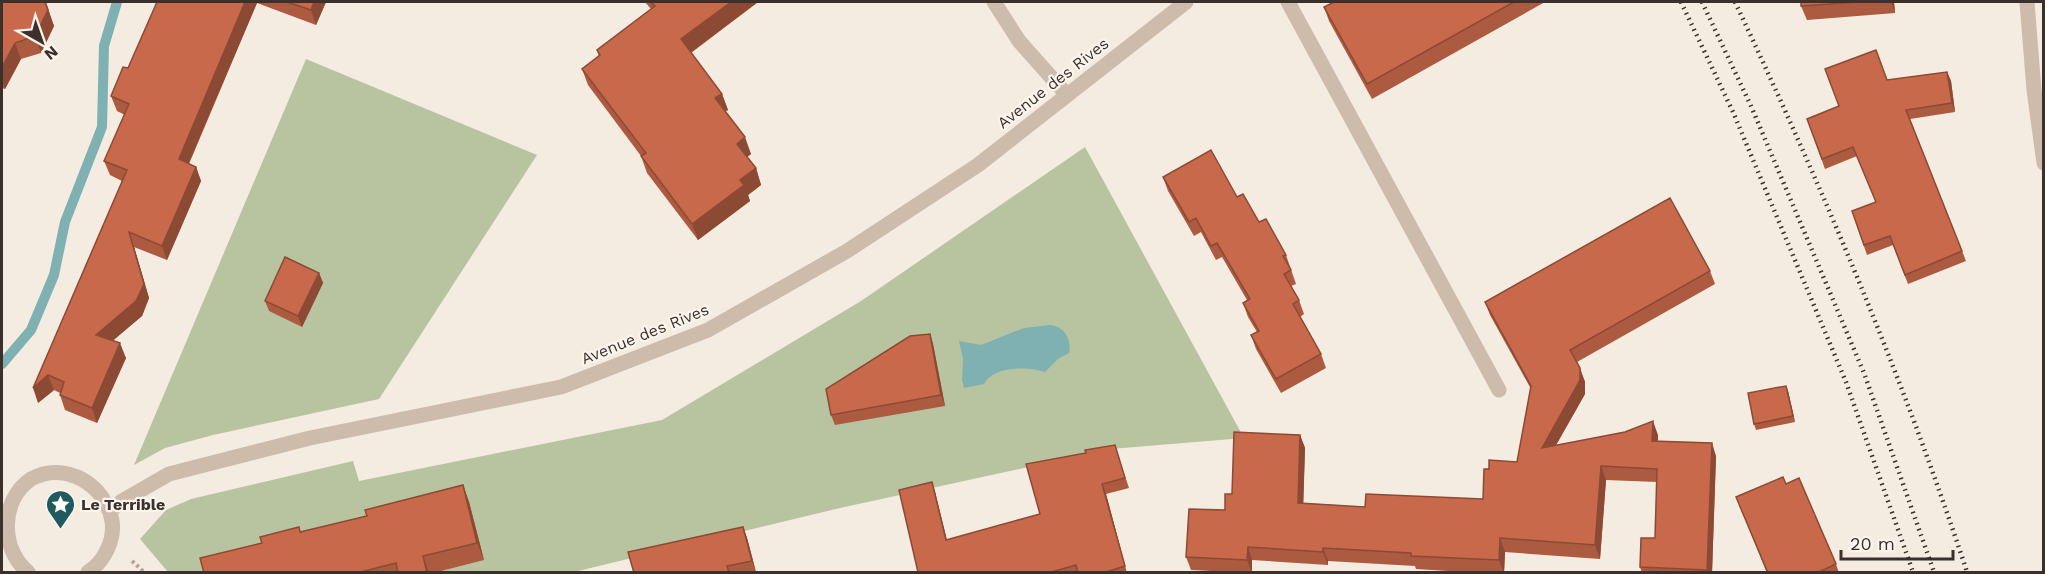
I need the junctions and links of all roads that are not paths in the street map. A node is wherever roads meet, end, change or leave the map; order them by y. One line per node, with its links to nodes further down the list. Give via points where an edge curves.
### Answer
1 (994, 2): 5 (street, via 1019,41)
2 (1186, 2): 5 (street, Avenue des Rives)
3 (1288, 2): 7 (street)
4 (2027, 2): 6 (street)
5 (1067, 95): 8 (street, Avenue des Rives, via 978,165 856,245 708,330 561,387 310,438 169,474)
6 (2043, 164)
7 (1499, 390)
8 (110, 511): 9 (street, via 104,497 80,477 47,474 31,480 8,504); 11 (street, via 110,542 103,558)
9 (3, 537): 10 (street, via 13,558)
10 (28, 573)
11 (88, 573)

